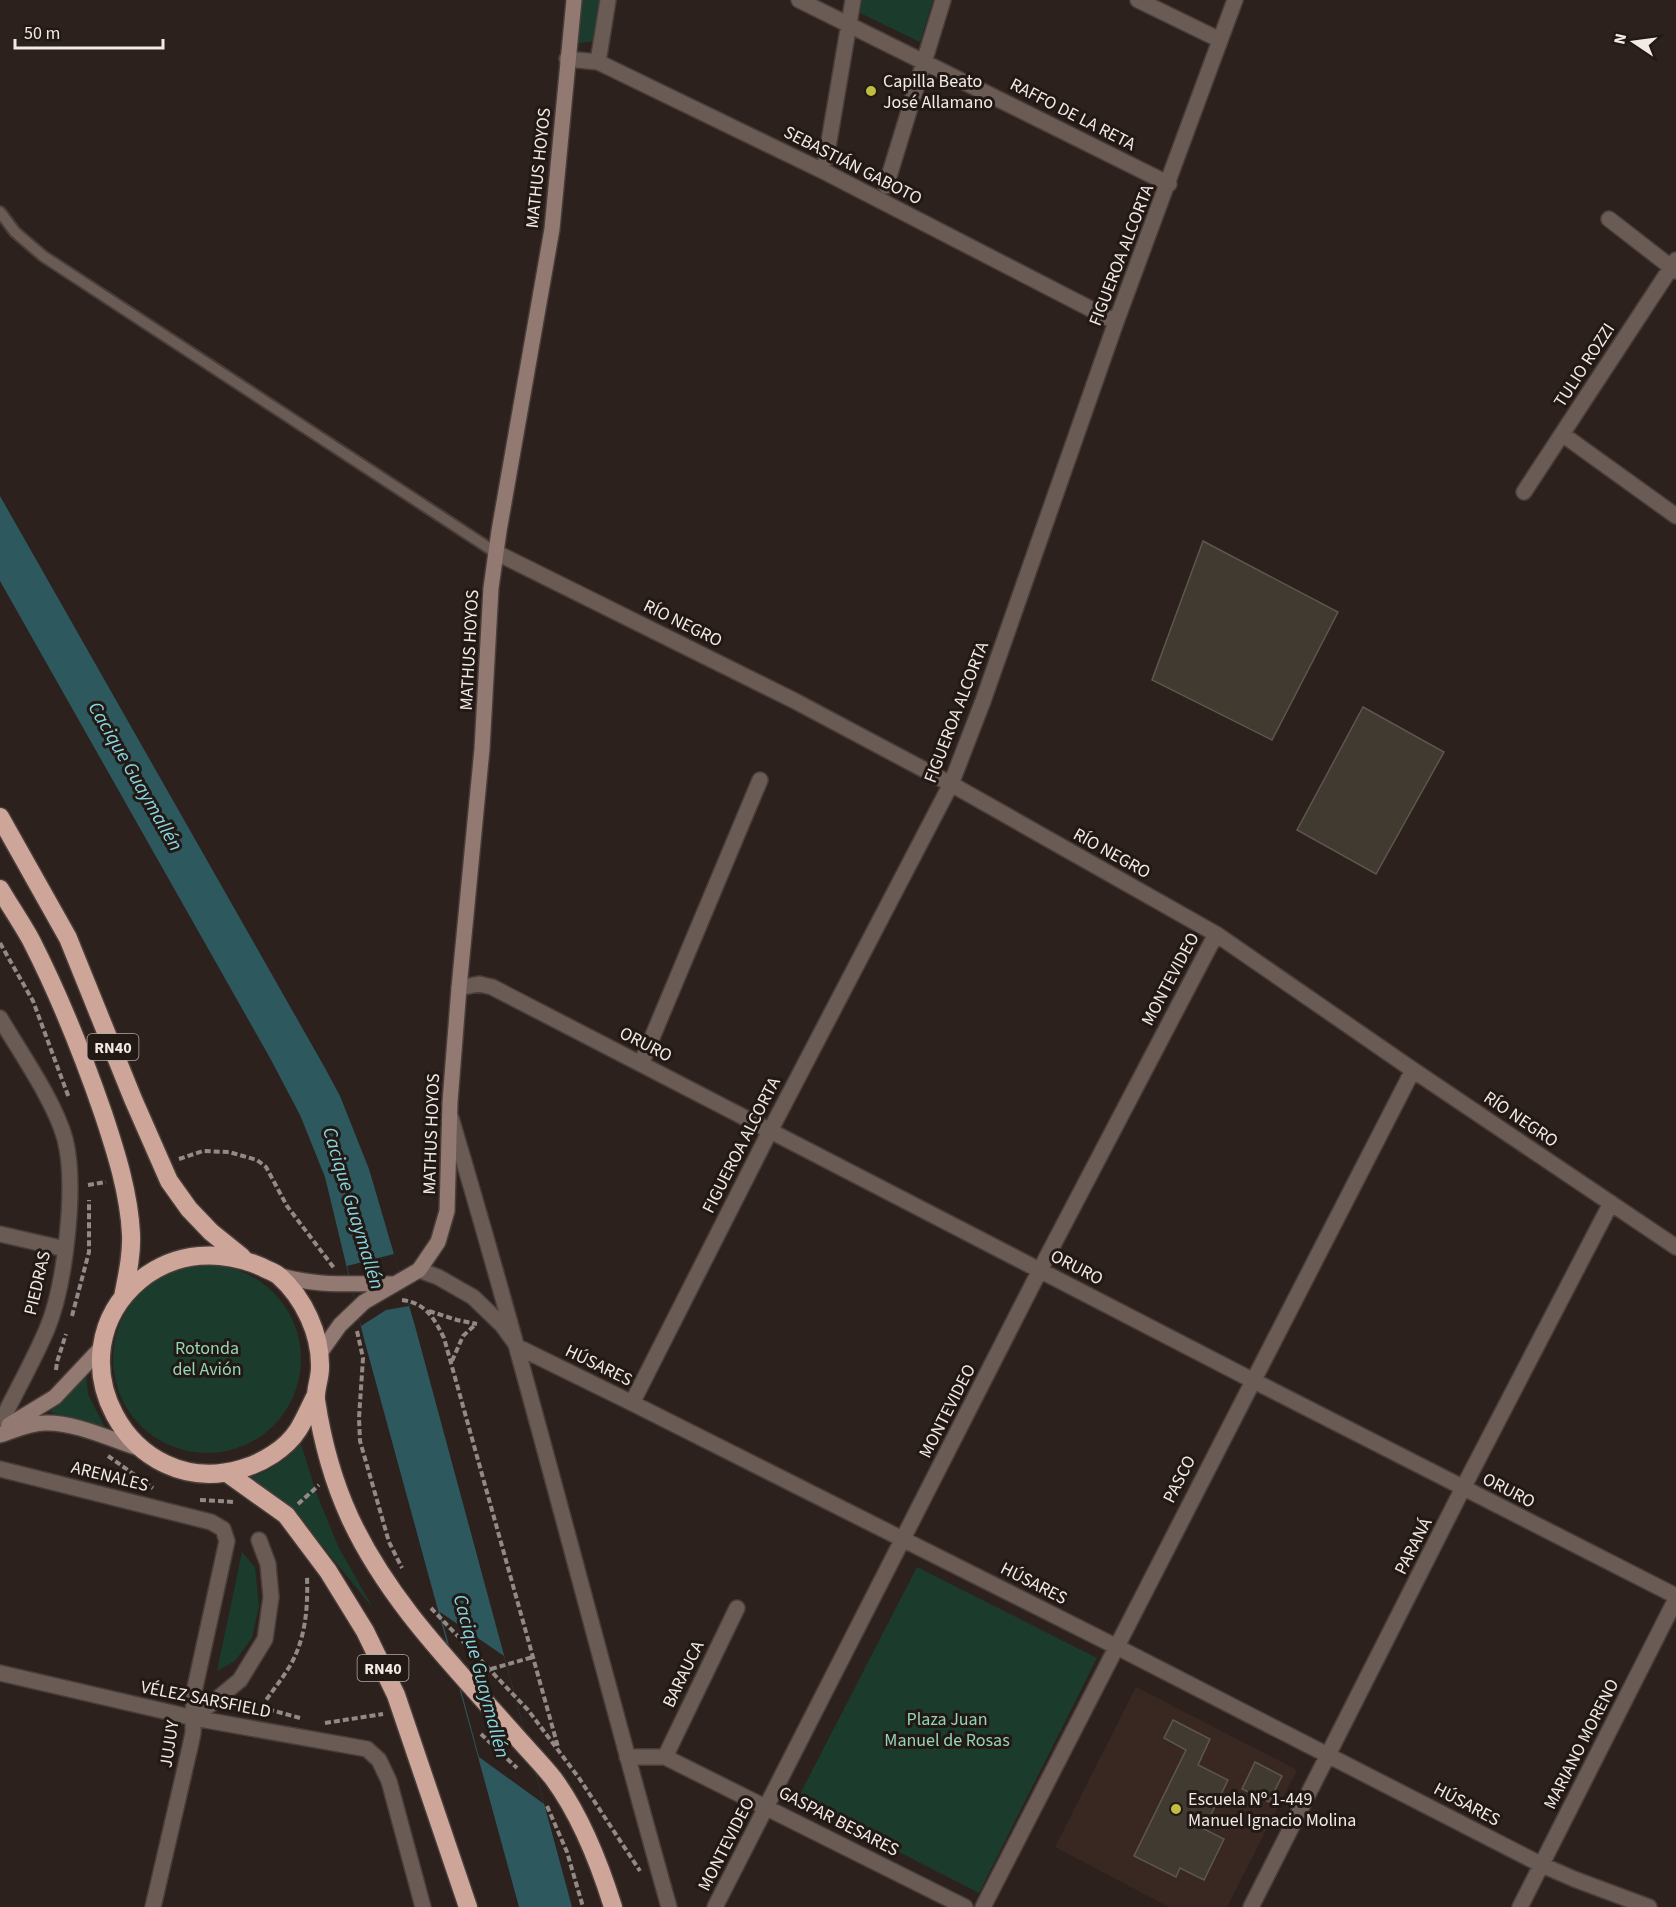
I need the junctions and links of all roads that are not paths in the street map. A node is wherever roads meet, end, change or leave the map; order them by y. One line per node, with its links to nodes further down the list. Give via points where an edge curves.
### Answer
1 (574, 0): 10 (main road, MATHUS HOYOS)
2 (608, 0): 11 (street)
3 (799, 0): 8 (street, RAFFO DE LA RETA)
4 (853, 0): 8 (street)
5 (944, 0): 12 (street)
6 (1138, 0): 9 (street)
7 (1235, 0): 9 (street, FIGUEROA ALCORTA)
8 (848, 24): 12 (street, RAFFO DE LA RETA); 13 (street)
9 (1220, 39): 14 (street, FIGUEROA ALCORTA)
10 (567, 59): 11 (street, SEBASTIÁN GABOTO); 23 (main road, MATHUS HOYOS, via 552,228)
11 (598, 62): 19 (street, SEBASTIÁN GABOTO, via 826,173)
12 (924, 62): 14 (street, RAFFO DE LA RETA); 15 (street)
13 (826, 159)
14 (1169, 184): 19 (street, FIGUEROA ALCORTA)
15 (886, 186)
16 (0, 213): 23 (lane, via 43,256)
17 (1609, 219): 18 (street)
18 (1674, 266): 20 (street, TULIO ROZZI)
19 (1116, 322): 25 (street, FIGUEROA ALCORTA)
20 (1562, 434): 21 (street, TULIO ROZZI); 22 (street)
21 (1524, 492)
22 (1676, 516)
23 (495, 552): 25 (street, RÍO NEGRO, via 795,701); 29 (main road, MATHUS HOYOS, via 482,749)
24 (760, 780): 31 (street)
25 (951, 784): 28 (street, RÍO NEGRO); 34 (street, FIGUEROA ALCORTA)
26 (0, 817): 39 (highway, RN40, via 69,938 169,1182 211,1232)
27 (0, 889): 44 (highway, RN40, via 61,1005 89,1073 125,1185 131,1234)
28 (1216, 934): 32 (street, RÍO NEGRO); 41 (street, MONTEVIDEO)
29 (459, 988): 31 (street, ORURO, via 479,984 492,987); 33 (main road, MATHUS HOYOS)
30 (0, 1018): 38 (street, PIEDRAS, via 65,1140 70,1204)
31 (641, 1064): 34 (street, ORURO)
32 (1413, 1070): 35 (street, RÍO NEGRO); 48 (street, PASCO)
33 (449, 1113): 40 (main road, MATHUS HOYOS, via 447,1211 438,1242); 46 (street)
34 (770, 1131): 41 (street, ORURO); 50 (street, FIGUEROA ALCORTA)
35 (1611, 1203): 37 (street, RÍO NEGRO); 57 (street, PARANÁ)
36 (0, 1234): 38 (street)
37 (1676, 1247)
38 (65, 1249): 51 (street, PIEDRAS, via 48,1328)
39 (246, 1260): 42 (highway, RN40); 44 (highway, via 224,1255 178,1259 157,1268)
40 (419, 1270): 43 (main road, MATHUS HOYOS); 46 (street, HÚSARES, via 472,1297 502,1325)
41 (1040, 1270): 48 (street, ORURO); 59 (street, MONTEVIDEO)
42 (278, 1275): 43 (main road, MATHUS HOYOS, via 310,1283); 47 (highway, RN40, via 313,1324)
43 (397, 1282): 47 (main road, MATHUS HOYOS, via 357,1308)
44 (123, 1299): 45 (highway, RN40)
45 (102, 1347): 52 (main road, via 44,1405); 54 (highway, RN40, via 104,1393 112,1414)
46 (518, 1347): 50 (street, HÚSARES); 67 (street)
47 (320, 1353): 49 (highway, RN40)
48 (1252, 1380): 57 (street, ORURO); 63 (street, PASCO)
49 (316, 1395): 56 (highway, via 298,1431 278,1451 254,1465); 74 (highway, RN40, via 333,1473 348,1515 369,1555 420,1629 553,1779 578,1818)
50 (632, 1403): 59 (street, HÚSARES)
51 (0, 1424)
52 (0, 1431)
53 (0, 1435): 54 (main road, via 28,1425 64,1424)
54 (141, 1449): 56 (highway, RN40, via 165,1465 193,1473)
55 (0, 1469): 58 (street, ARENALES)
56 (227, 1473): 73 (highway, RN40, via 286,1515 328,1571 365,1631 396,1695)
57 (1463, 1488): 61 (street, ORURO); 66 (street, PARANÁ)
58 (211, 1522): 65 (street, JUJUY, via 223,1529 227,1541 194,1692)
59 (904, 1539): 63 (street, HÚSARES); 69 (street, MONTEVIDEO)
60 (259, 1540): 65 (street, via 268,1564 271,1597 265,1639 240,1680)
61 (1676, 1597): 70 (street, MARIANO MORENO)
62 (737, 1608): 68 (street, BARAUCA)
63 (1115, 1646): 66 (street, HÚSARES); 78 (street, PASCO)
64 (0, 1673): 65 (street, VÉLEZ SARSFIELD)
65 (194, 1719): 71 (street, JUJUY); 72 (street, VÉLEZ SARSFIELD, via 367,1749 379,1760 389,1781)
66 (1330, 1755): 70 (street, HÚSARES); 79 (street, PARANÁ)
67 (627, 1757): 68 (street, GASPAR BESARES); 75 (street)
68 (664, 1757): 69 (street, GASPAR BESARES)
69 (767, 1807): 76 (street, MONTEVIDEO); 77 (street, GASPAR BESARES)
70 (1542, 1864): 80 (street, MARIANO MORENO); 81 (street, HÚSARES)
71 (153, 1907)
72 (423, 1907)
73 (468, 1907)
74 (613, 1907)
75 (669, 1907)
76 (715, 1907)
77 (964, 1907)
78 (983, 1907)
79 (1251, 1907)
80 (1520, 1907)
81 (1649, 1907)

